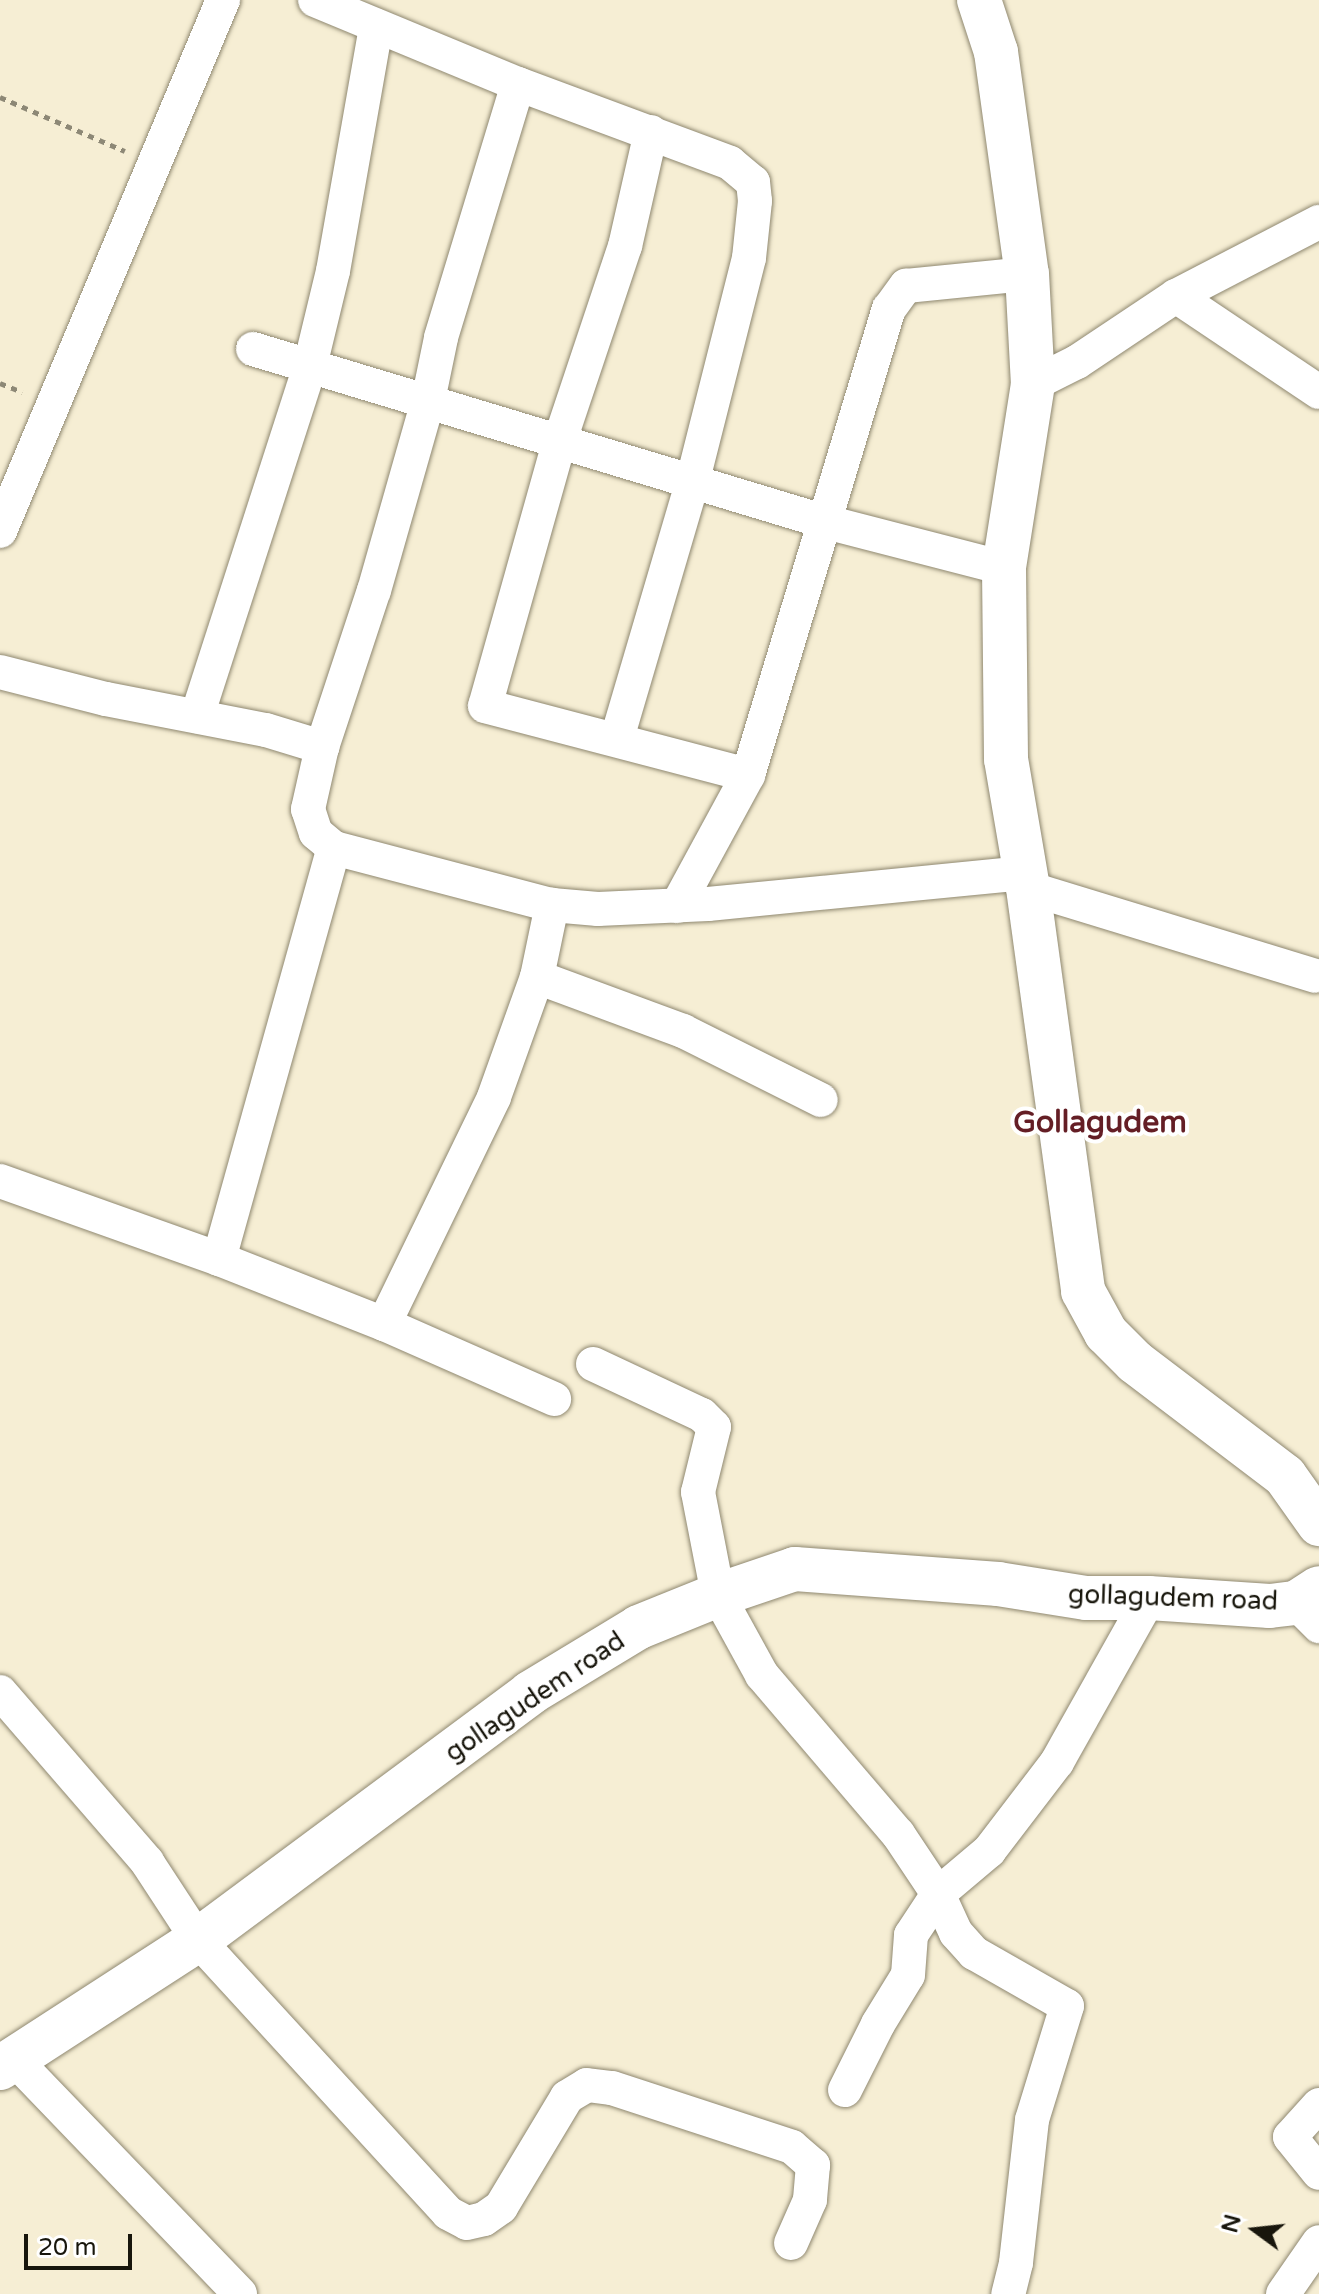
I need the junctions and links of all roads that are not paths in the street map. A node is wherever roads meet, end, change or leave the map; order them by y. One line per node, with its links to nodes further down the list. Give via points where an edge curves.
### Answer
1 (223, 0): 18 (street)
2 (315, 0): 4 (street)
3 (979, 0): 8 (street, via 996,52)
4 (376, 26): 5 (street); 11 (street, via 333,271)
5 (518, 84): 6 (street); 14 (street, via 441,338)
6 (651, 132): 15 (street, via 625,246); 16 (street, via 730,163 753,182 749,258)
7 (1319, 222): 9 (street)
8 (1027, 274): 12 (street); 17 (street, via 921,283 898,293)
9 (1176, 296): 12 (street, via 1077,362); 13 (street)
10 (253, 349): 11 (street)
11 (310, 366): 14 (street); 21 (street)
12 (1033, 384): 19 (street)
13 (1319, 392)
14 (428, 401): 15 (street); 23 (street)
15 (559, 443): 16 (street); 22 (street, via 485,706)
16 (693, 480): 17 (street); 22 (street)
17 (826, 522): 19 (street); 24 (street)
18 (0, 531)
19 (1004, 568): 26 (street, via 1006,759)
20 (0, 672): 21 (street)
21 (197, 716): 23 (street)
22 (617, 738): 24 (street)
23 (322, 747): 25 (street, via 308,809 316,833)
24 (748, 775): 28 (street)
25 (334, 848): 27 (street); 33 (street)
26 (1026, 881): 28 (street); 29 (street); 37 (street, via 1083,1291 1106,1333 1135,1362 1285,1476)
27 (552, 905): 28 (street); 30 (street)
28 (677, 906)
29 (1315, 976)
30 (537, 977): 31 (street, via 683,1031); 34 (street, via 494,1097)
31 (821, 1100)
32 (0, 1181): 33 (street)
33 (219, 1259): 34 (street)
34 (384, 1324): 36 (street)
35 (593, 1364): 38 (street, via 702,1415 714,1427 698,1492)
36 (554, 1399)
37 (1319, 1524)
38 (718, 1595): 39 (street, gollagudem road, via 795,1569 998,1584 1086,1598); 42 (street, via 762,1675 898,1834); 43 (street, gollagudem road, via 639,1627 530,1693)
39 (1149, 1598): 40 (street, gollagudem road); 42 (street, via 1057,1762 989,1851)
40 (1311, 1606)
41 (0, 1692): 43 (street, via 147,1862)
42 (938, 1894): 45 (street, via 911,1935 908,1975); 51 (street, via 956,1933 974,1953 1067,2006 1032,2120)
43 (198, 1940): 44 (street, gollagudem road); 49 (street, via 448,2213 467,2223 501,2207 567,2097 587,2085 612,2088 792,2147 813,2165 810,2200)
44 (7, 2064): 50 (street)
45 (845, 2090)
46 (1319, 2105): 47 (street, via 1290,2137)
47 (1319, 2173)
48 (1319, 2242): 52 (street)
49 (791, 2243)
50 (240, 2294)
51 (1008, 2294)
52 (1283, 2294)

